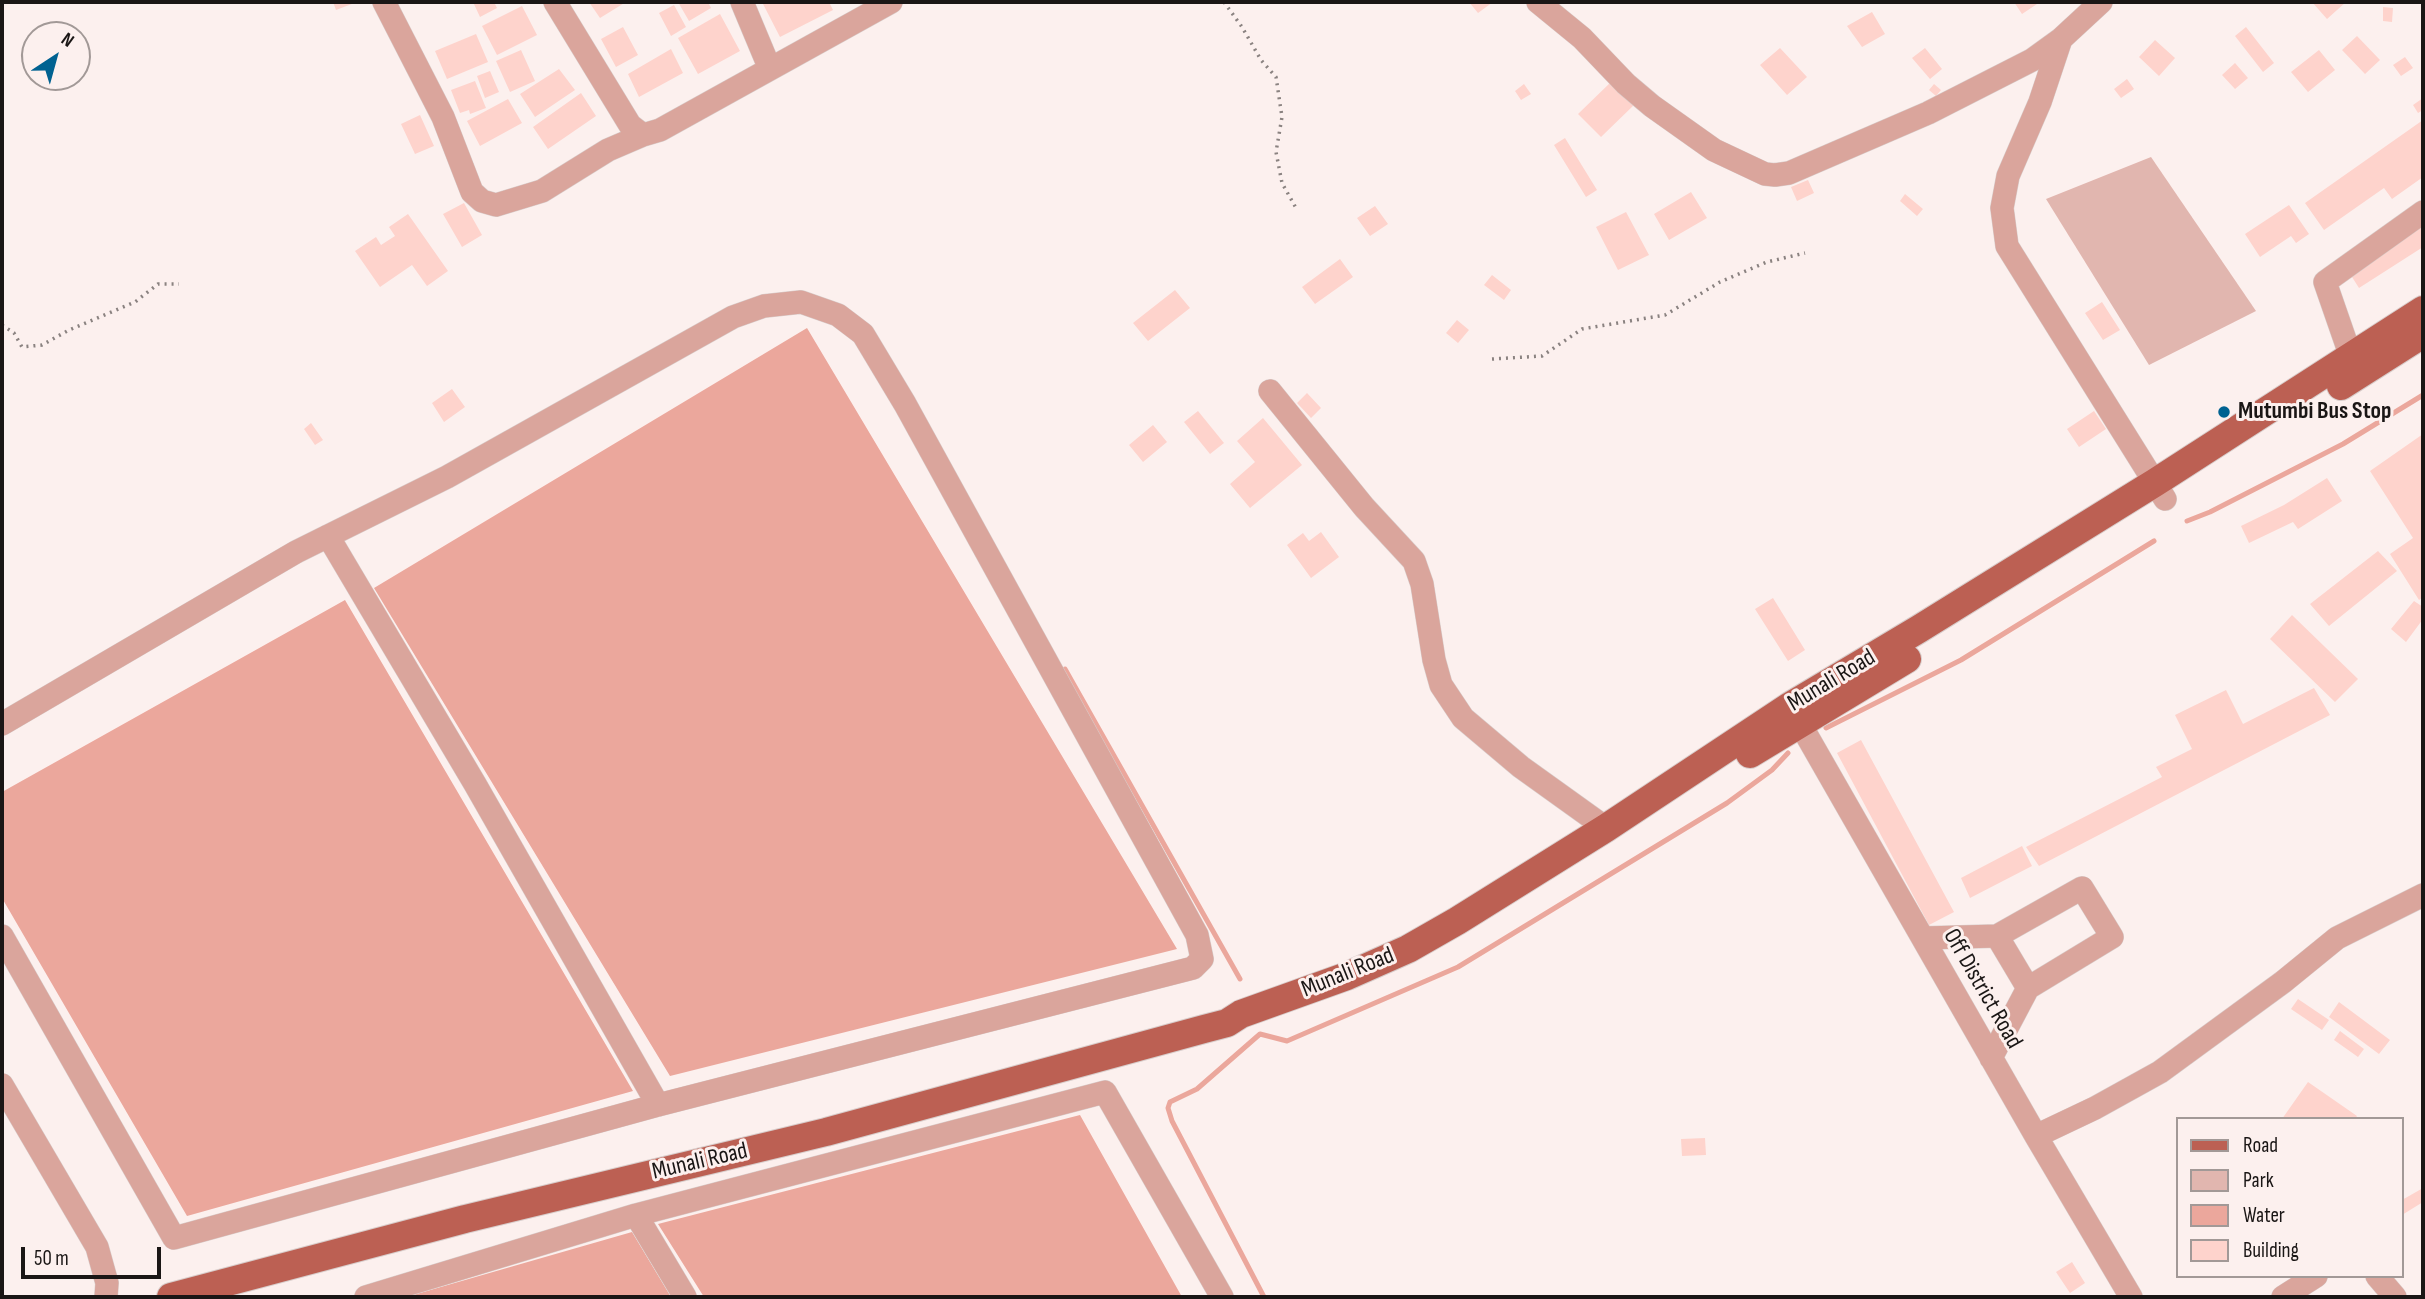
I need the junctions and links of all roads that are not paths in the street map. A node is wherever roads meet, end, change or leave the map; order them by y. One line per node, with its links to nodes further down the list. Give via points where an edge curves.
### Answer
1 (384, 2): 9 (street, via 443,117 472,192 482,201 496,205 542,191 608,150)
2 (555, 2): 9 (street, via 630,125)
3 (742, 2): 8 (street)
4 (891, 2): 8 (street)
5 (1538, 2): 7 (street, via 1652,106 1714,150 1775,175 1928,113 2032,61)
6 (2101, 2): 7 (street)
7 (2062, 39): 15 (street, via 2008,176 2002,208 2007,246)
8 (770, 69): 9 (street)
9 (643, 135)
10 (2423, 212): 13 (street, via 2325,282)
11 (2423, 310): 13 (main road, Munali Road)
12 (2423, 334): 15 (main road, Munali Road)
13 (2350, 357): 15 (main road, Munali Road)
14 (1270, 391): 19 (street, via 1364,507 1415,561 1441,685 1462,718)
15 (2161, 490): 17 (main road, Munali Road, via 1919,629)
16 (328, 536): 18 (street); 28 (street); 28 (street, via 447,477 733,317 764,306 801,302 838,315 863,334 905,404 1197,935 1202,959 1193,968)
17 (1795, 714): 19 (main road, Munali Road); 23 (street, Off District Road); 25 (main road, Munali Road, via 1414,961 1247,1026)
18 (2, 724)
19 (1606, 828): 25 (main road, Munali Road, via 1408,949)
20 (2423, 895): 29 (street, via 2337,938 2160,1072)
21 (2, 936): 28 (street, via 174,1238)
22 (1997, 936): 23 (street); 24 (street); 24 (street, via 2082,888 2112,937)
23 (1923, 938): 26 (street, Off District Road)
24 (2028, 988): 26 (street)
25 (1227, 1023): 34 (main road, Munali Road, via 826,1132 465,1219)
26 (1992, 1058): 29 (street, Off District Road)
27 (2, 1085): 33 (street, via 97,1247)
28 (658, 1105)
29 (2036, 1136): 38 (street, Off District Road)
30 (636, 1215): 35 (street); 36 (street); 37 (street, via 1105,1091)
31 (2313, 1278): 39 (street)
32 (2379, 1278): 40 (street)
33 (106, 1297)
34 (171, 1297)
35 (366, 1297)
36 (685, 1297)
37 (1222, 1297)
38 (2131, 1297)
39 (2283, 1297)
40 (2395, 1297)

